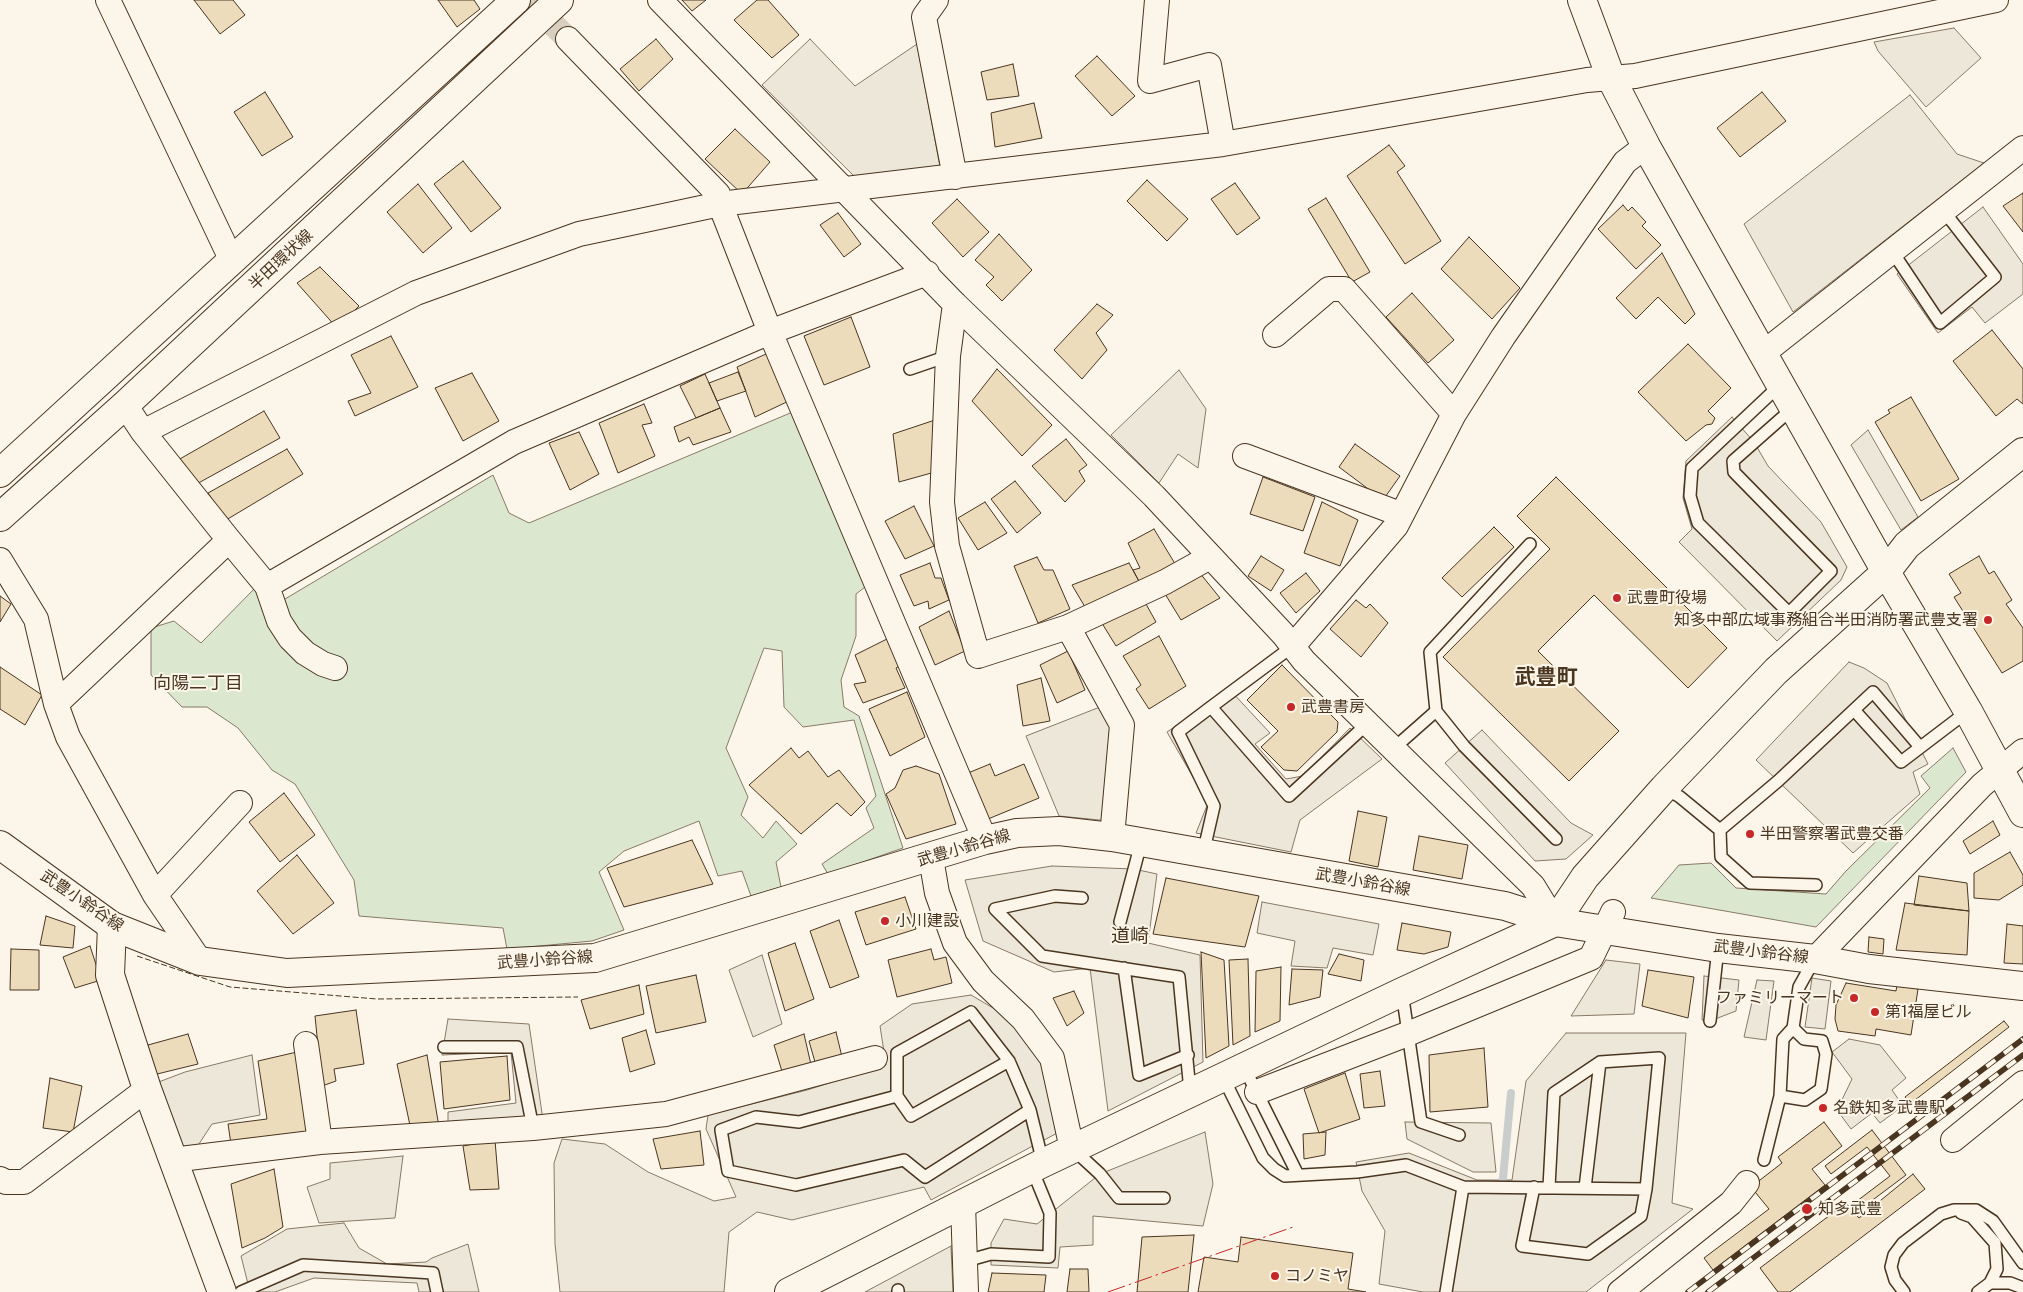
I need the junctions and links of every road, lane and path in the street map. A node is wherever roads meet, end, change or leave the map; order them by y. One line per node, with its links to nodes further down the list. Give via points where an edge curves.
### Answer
1 (108, 0): 19 (street)
2 (516, 0): 19 (main road, 半田環状線)
3 (559, 0): 28 (main road, 半田環状線)
4 (660, 0): 15 (street)
5 (1157, 0): 11 (street, via 1150,80 1209,65)
6 (1582, 0): 10 (main road)
7 (1996, 0): 10 (street, via 1635,76)
8 (926, 6): 14 (street)
9 (568, 38): 16 (street, via 718,194)
10 (1611, 78): 11 (street); 12 (main road)
11 (1223, 144): 14 (street)
12 (1646, 146): 24 (main road); 30 (street, via 1625,162 1503,337)
13 (2023, 148): 17 (street)
14 (955, 177): 15 (street)
15 (842, 189): 16 (street); 20 (street)
16 (720, 204): 22 (street); 31 (street, via 579,234 416,292)
17 (1943, 210): 18 (street); 18 (lane, via 1995,277 1940,323)
18 (1892, 251): 24 (street)
19 (232, 261): 34 (main road, 半田環状線)
20 (927, 273): 21 (street); 22 (street)
21 (955, 304): 25 (street); 39 (street, via 1154,496)
22 (770, 332): 42 (street, via 514,442); 62 (street)
23 (1275, 336): 30 (street, via 1329,289 1344,289)
24 (1762, 354): 27 (main road)
25 (948, 356): 26 (lane); 43 (street, via 942,502 948,546 978,656)
26 (910, 369)
27 (1780, 385): 29 (main road); 29 (lane, via 1692,468 1690,496 1698,523 1789,612 1831,571 1734,472 1733,461)
28 (125, 405): 31 (street); 36 (main road, 半田環状線)
29 (1793, 408): 41 (main road)
30 (1454, 414): 35 (street)
31 (142, 432): 37 (street)
32 (2023, 452): 41 (main road, via 1907,545)
33 (1245, 456): 35 (street)
34 (0, 473)
35 (1400, 514): 44 (street, via 1396,526)
36 (0, 517)
37 (229, 540): 42 (street); 46 (street)
38 (1530, 544): 49 (lane, via 1430,652)
39 (1210, 556): 43 (street, via 1165,582); 44 (street)
40 (0, 560): 46 (street, via 36,619)
41 (1886, 572): 50 (main road); 56 (main road, via 1776,671)
42 (267, 586): 45 (street, via 279,621 290,638 305,653)
43 (1068, 627): 60 (street, via 1122,725)
44 (1293, 646): 47 (lane); 51 (street)
45 (335, 668)
46 (56, 704): 68 (street, via 68,737)
47 (1210, 707): 51 (lane, via 1289,796); 65 (lane, via 1178,732 1214,806)
48 (1854, 710): 52 (lane, via 1901,762); 52 (lane, via 1873,692); 59 (lane)
49 (1436, 711): 53 (lane); 61 (lane, via 1464,746)
50 (1968, 712): 52 (lane); 55 (main road)
51 (1368, 724): 53 (street)
52 (1920, 747)
53 (1393, 749): 72 (street, via 1533,886)
54 (2023, 751): 55 (street)
55 (2000, 771): 58 (main road); 75 (street, via 1982,785)
56 (1664, 788): 59 (lane); 72 (main road, via 1585,877)
57 (240, 803): 68 (street)
58 (2023, 813)
59 (1720, 830): 67 (lane, via 1721,857 1750,883)
60 (1112, 837): 62 (main road, 武豊小鈴谷線, via 1059,831 1017,833); 63 (main road, 武豊小鈴谷線)
61 (1556, 839)
62 (985, 840): 66 (main road, 武豊小鈴谷線)
63 (1141, 843): 65 (main road, 武豊小鈴谷線); 71 (lane)
64 (0, 845): 73 (main road, 武豊小鈴谷線)
65 (1203, 854): 72 (main road, 武豊小鈴谷線, via 1505,906)
66 (931, 858): 76 (main road, 武豊小鈴谷線, via 595,958 287,973); 101 (street, via 937,893 955,943 983,981 1023,1019 1052,1058)
67 (1816, 885)
68 (155, 895): 76 (street)
69 (1082, 898): 77 (lane, via 1055,896 995,909 1042,956)
70 (1609, 921): 72 (main road, 武豊小鈴谷線); 74 (main road, 武豊小鈴谷線); 82 (street, via 1591,958)
71 (1120, 922)
72 (1555, 922): 79 (main road)
73 (112, 926): 76 (main road, 武豊小鈴谷線); 91 (main road, via 110,975)
74 (1718, 948): 75 (main road, 武豊小鈴谷線); 80 (lane)
75 (1815, 959): 78 (main road, 武豊小鈴谷線, via 1869,969); 81 (lane, via 1799,987)
76 (200, 961)
77 (1124, 968): 85 (lane, via 1180,976); 85 (lane, via 1139,1075)
78 (2023, 986)
79 (1402, 992): 82 (lane); 89 (main road)
80 (1710, 1021)
81 (1793, 1028): 95 (lane, via 1783,1040); 95 (lane, via 1804,1039 1822,1041 1826,1054 1821,1089 1805,1100)
82 (1410, 1033): 92 (street); 98 (lane, via 1421,1122)
83 (306, 1044): 100 (street)
84 (444, 1047): 97 (lane, via 517,1047)
85 (1188, 1055): 93 (lane)
86 (875, 1058): 97 (street, via 666,1114)
87 (1009, 1061): 94 (lane, via 911,1116); 94 (lane, via 971,1012 897,1053); 96 (lane)
88 (1600, 1062): 110 (lane, via 1554,1093); 111 (lane); 112 (lane, via 1659,1058)
89 (1234, 1072): 92 (lane); 93 (main road); 105 (lane, via 1263,1158 1285,1176)
90 (2023, 1083): 99 (street)
91 (147, 1089): 102 (main road); 106 (street, via 24,1182)
92 (1256, 1092): 105 (lane)
93 (1190, 1093): 101 (main road)
94 (897, 1096): 96 (lane, via 800,1122 756,1117 721,1130 728,1171 796,1185 904,1160 925,1177)
95 (1780, 1096): 103 (lane)
96 (1030, 1110): 104 (lane)
97 (533, 1128): 100 (street)
98 (1459, 1135)
99 (1953, 1140)
100 (320, 1142): 102 (street)
101 (1072, 1149): 104 (main road); 113 (lane, via 1100,1174 1119,1198)
102 (172, 1160): 120 (main road)
103 (1764, 1160)
104 (1037, 1166): 114 (main road); 116 (lane, via 1050,1213 1049,1257 991,1254)
105 (1298, 1175): 108 (lane, via 1406,1165)
106 (0, 1179)
107 (1747, 1183): 126 (street, via 1731,1203)
108 (1463, 1187): 109 (lane); 125 (lane)
109 (1534, 1187): 110 (lane); 112 (lane, via 1522,1246 1588,1254 1641,1216)
110 (1548, 1188): 111 (lane)
111 (1586, 1188): 112 (lane)
112 (1646, 1190)
113 (1164, 1198)
114 (963, 1204): 116 (street); 123 (main road)
115 (1954, 1210): 117 (lane, via 1976,1210 1993,1222); 118 (lane, via 1972,1217 1995,1243 1997,1270); 127 (lane, via 1941,1214 1903,1243 1894,1255 1891,1267)
116 (966, 1261): 124 (street)
117 (2023, 1263)
118 (1990, 1283): 119 (lane, via 2010,1283); 128 (lane)
119 (2023, 1288)
120 (222, 1292)
121 (241, 1292): 122 (lane, via 303,1265 433,1273)
122 (436, 1292)
123 (789, 1292)
124 (966, 1292)
125 (1446, 1292)
126 (1620, 1292)
127 (1904, 1292)
128 (1978, 1292)

